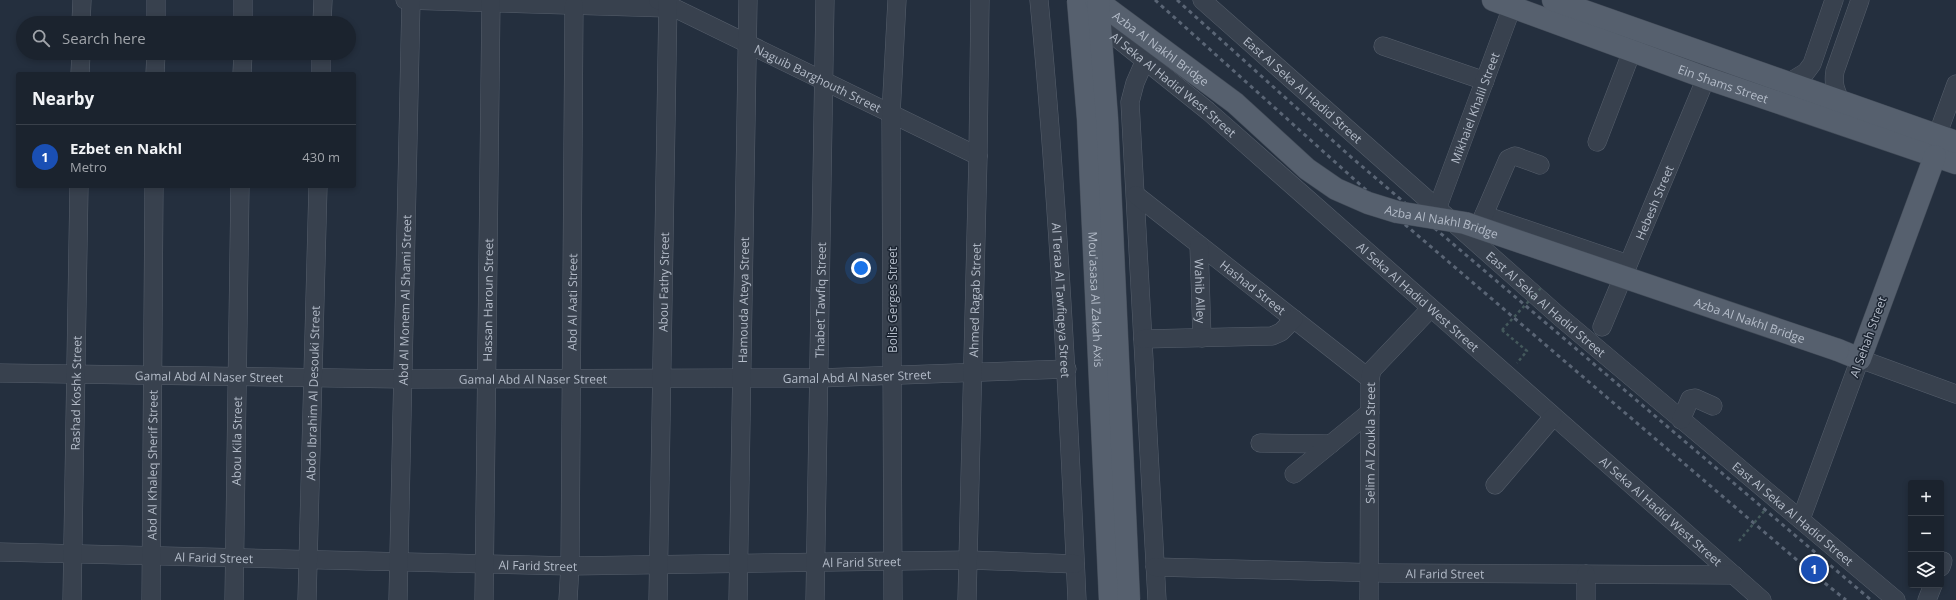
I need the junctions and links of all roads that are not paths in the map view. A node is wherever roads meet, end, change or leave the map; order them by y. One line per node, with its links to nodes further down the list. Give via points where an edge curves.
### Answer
1 (82, 0): 23 (street)
2 (156, 0): 24 (street)
3 (243, 0): 25 (street)
4 (323, 0): 26 (street)
5 (405, 0): 6 (street)
6 (411, 0): 19 (street); 81 (street, Abd Al Monem Al Shami Street)
7 (748, 0): 27 (street, Hamouda Ateya Street)
8 (825, 0): 40 (street, Thabet Tawfiq Street)
9 (898, 0): 45 (street, Bolis Gerges Street)
10 (980, 0): 48 (street, Ahmed Ragab Street)
11 (1039, 0): 67 (street, Al Teraa Al Tawfiqeya Street, via 1048,92)
12 (1069, 0): 34 (street, Al Seka Al Hadid West Street)
13 (1078, 0): 124 (main road, Mou'asasa Al Zakah Axis, bridge, via 1088,119)
14 (1097, 0): 66 (main road, Azba Al Nakhl Bridge, bridge, via 1235,103 1307,169 1336,189 1397,212 1465,223); 125 (main road, Mou'asasa Al Zakah Axis, bridge, via 1107,118)
15 (1202, 0): 56 (street, East Al Seka Al Hadid Street)
16 (1553, 0): 42 (main road, Ein Shams Street)
17 (1834, 0): 42 (street, via 1812,64 1806,72)
18 (1860, 0): 44 (street, via 1835,71 1836,92)
19 (491, 1): 22 (street); 78 (street, Hassan Haroun Street)
20 (665, 3): 22 (street); 27 (street, Naguib Barghouth Street); 75 (street, Abou Fathy Street)
21 (1502, 4): 29 (main road, Ein Shams Street); 41 (street, Mikhaiel Khalil Street)
22 (574, 5): 79 (street, Abd Al Aati Street)
23 (81, 16)
24 (156, 16)
25 (243, 16)
26 (322, 16)
27 (746, 44): 40 (street, Naguib Barghouth Street); 76 (street, Hamouda Ateya Street)
28 (1383, 46): 41 (street)
29 (1632, 51): 39 (main road, Ein Shams Street); 46 (street)
30 (81, 60): 35 (street)
31 (156, 60): 36 (street)
32 (242, 60): 37 (street)
33 (321, 60): 38 (street)
34 (1145, 60): 55 (street, via 1130,102); 61 (street, Al Seka Al Hadid West Street, via 1208,111)
35 (80, 72)
36 (155, 72)
37 (242, 72)
38 (321, 72)
39 (1706, 78): 47 (main road, Ein Shams Street); 60 (street, Hebesh Street)
40 (822, 80): 45 (street, Naguib Barghouth Street); 77 (street, Thabet Tawfiq Street)
41 (1485, 81): 56 (street, Mikhaiel Khalil Street)
42 (1788, 83): 44 (main road, Ein Shams Street)
43 (1956, 84): 47 (street, Al Sehah Street)
44 (1841, 101): 47 (main road, Ein Shams Street)
45 (891, 114): 48 (street, Naguib Barghouth Street); 71 (street, Bolis Gerges Street)
46 (1598, 142)
47 (1942, 145): 49 (main road, Ein Shams Street); 66 (main road, Al Sehah Street)
48 (978, 156): 68 (street, Ahmed Ragab Street)
49 (1956, 163)
50 (1540, 165): 57 (street, via 1515,156 1508,159)
51 (79, 188): 70 (street, Rashad Koshk Street)
52 (154, 188): 72 (street, Abd Al Khaleq Sherif Street)
53 (240, 188): 73 (street, Abou Kila Street)
54 (318, 188): 74 (street, Abdo Ibrahim Al Desouki Street)
55 (1136, 195): 59 (street, Hashad Street); 65 (street)
56 (1437, 209): 58 (street, East Al Seka Al Hadid Street)
57 (1484, 215): 58 (street); 60 (street)
58 (1473, 240): 86 (street, East Al Seka Al Hadid Street)
59 (1199, 245): 62 (street, Hashad Street); 64 (street, Wahib Alley)
60 (1628, 264): 63 (street, Hebesh Street)
61 (1430, 309): 80 (street, Selim Al Zoukla Street, via 1378,362 1372,370); 85 (street, Al Seka Al Hadid West Street)
62 (1294, 319): 64 (street, via 1281,332 1272,336); 80 (street, Hashad Street)
63 (1602, 327)
64 (1202, 338): 65 (street)
65 (1143, 339): 106 (street)
66 (1860, 359): 82 (street); 91 (street, Al Sehah Street)
67 (1067, 369): 68 (street, Gamal Abd Al Naser Street); 104 (street, Al Teraa Al Tawfiqeya Street)
68 (972, 372): 71 (street, Gamal Abd Al Naser Street); 97 (street, Ahmed Ragab Street)
69 (0, 373): 70 (street, Gamal Abd Al Naser Street)
70 (76, 374): 72 (street, Gamal Abd Al Naser Street); 93 (street, Rashad Koshk Street)
71 (892, 375): 77 (street, Gamal Abd Al Naser Street); 98 (street, Bolis Gerges Street)
72 (152, 376): 73 (street, Gamal Abd Al Naser Street); 94 (street, Abd Al Khaleq Sherif Street)
73 (237, 377): 74 (street, Gamal Abd Al Naser Street); 95 (street, Abou Kila Street)
74 (313, 378): 81 (street, Gamal Abd Al Naser Street); 96 (street, Abdo Ibrahim Al Desouki Street)
75 (663, 378): 76 (street, Gamal Abd Al Naser Street); 79 (street, Gamal Abd Al Naser Street); 103 (street, Abou Fathy Street)
76 (742, 378): 77 (street, Gamal Abd Al Naser Street); 101 (street, Hamouda Ateya Street)
77 (819, 378): 100 (street, Thabet Tawfiq Street)
78 (487, 379): 79 (street, Gamal Abd Al Naser Street); 81 (street, Gamal Abd Al Naser Street); 102 (street, Hassan Haroun Street)
79 (571, 379): 105 (street, Abd Al Aati Street)
80 (1370, 379): 84 (street, Selim Al Zoukla Street)
81 (402, 380): 99 (street, Abd Al Monem Al Shami Street)
82 (1956, 394)
83 (1714, 406): 86 (street, via 1694,398 1690,399)
84 (1370, 412): 88 (street); 107 (street, Selim Al Zoukla Street)
85 (1553, 417): 90 (street); 109 (street, Al Seka Al Hadid West Street)
86 (1681, 420): 91 (street, East Al Seka Al Hadid Street)
87 (1260, 444): 88 (street)
88 (1331, 444): 89 (street)
89 (1294, 474)
90 (1495, 485)
91 (1801, 519): 130 (street, East Al Seka Al Hadid Street)
92 (0, 552): 93 (street, Al Farid Street)
93 (73, 554): 94 (street, Al Farid Street); 111 (street, Rashad Koshk Street)
94 (151, 556): 95 (street, Al Farid Street); 112 (street, Abd Al Khaleq Sherif Street)
95 (234, 558): 96 (street, Al Farid Street); 113 (street, Abou Kila Street)
96 (308, 560): 99 (street, Al Farid Street); 114 (street, Abdo Ibrahim Al Desouki Street)
97 (969, 560): 98 (street, Al Farid Street); 104 (street, Al Farid Street); 122 (street, Ahmed Ragab Street)
98 (894, 561): 100 (street, Al Farid Street); 121 (street, Bolis Gerges Street)
99 (398, 562): 102 (street, Al Farid Street); 115 (street, Abd Al Monem Al Shami Street)
100 (816, 562): 101 (street, Al Farid Street); 120 (street, Thabet Tawfiq Street)
101 (739, 563): 103 (street, Al Farid Street); 119 (street, Hamouda Ateya Street)
102 (485, 564): 105 (street, Al Farid Street); 116 (street, Hassan Haroun Street)
103 (659, 564): 105 (street, Al Farid Street); 118 (street, Abou Fathy Street)
104 (1075, 564): 123 (street, Al Teraa Al Tawfiqeya Street)
105 (570, 566): 117 (street, Abd Al Aati Street)
106 (1156, 567): 107 (street, Al Farid Street); 126 (street)
107 (1369, 572): 108 (street, Al Farid Street); 127 (street, Selim Al Zoukla Street)
108 (1586, 574): 109 (street, Al Farid Street); 128 (street)
109 (1734, 575): 129 (street, Al Seka Al Hadid West Street)
110 (1932, 588): 131 (street)
111 (72, 600)
112 (151, 600)
113 (234, 600)
114 (307, 600)
115 (398, 600)
116 (484, 600)
117 (568, 600)
118 (658, 600)
119 (738, 600)
120 (815, 600)
121 (893, 600)
122 (967, 600)
123 (1077, 600)
124 (1110, 600)
125 (1129, 600)
126 (1157, 600)
127 (1368, 600)
128 (1586, 600)
129 (1762, 600)
130 (1896, 600)
131 (1927, 600)

